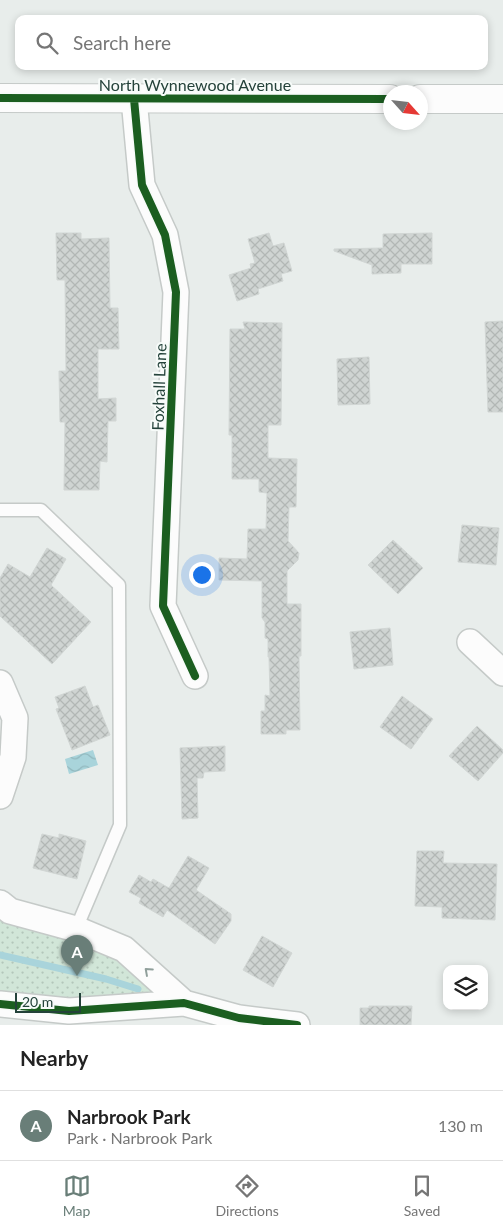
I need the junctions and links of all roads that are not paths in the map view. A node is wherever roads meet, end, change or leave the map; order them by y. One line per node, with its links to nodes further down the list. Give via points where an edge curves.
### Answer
1 (0, 98): 2 (street, North Wynnewood Avenue)
2 (134, 99): 3 (street, North Wynnewood Avenue); 9 (street, Foxhall Lane, via 142,185 165,235 176,292 163,606)
3 (383, 99)
4 (428, 99): 5 (street)
5 (503, 99)
6 (0, 510): 13 (lane, via 41,510 119,586 120,825)
7 (470, 642): 8 (street)
8 (503, 673)
9 (195, 676)
10 (0, 683): 11 (street, via 15,718 13,758)
11 (0, 796)
12 (0, 903): 13 (street, via 10,911)
13 (76, 929): 14 (street, one-way to 13, via 124,949)
14 (184, 1003): 15 (street, via 68,1011); 16 (street, via 239,1018)
15 (0, 1004)
16 (297, 1025)

